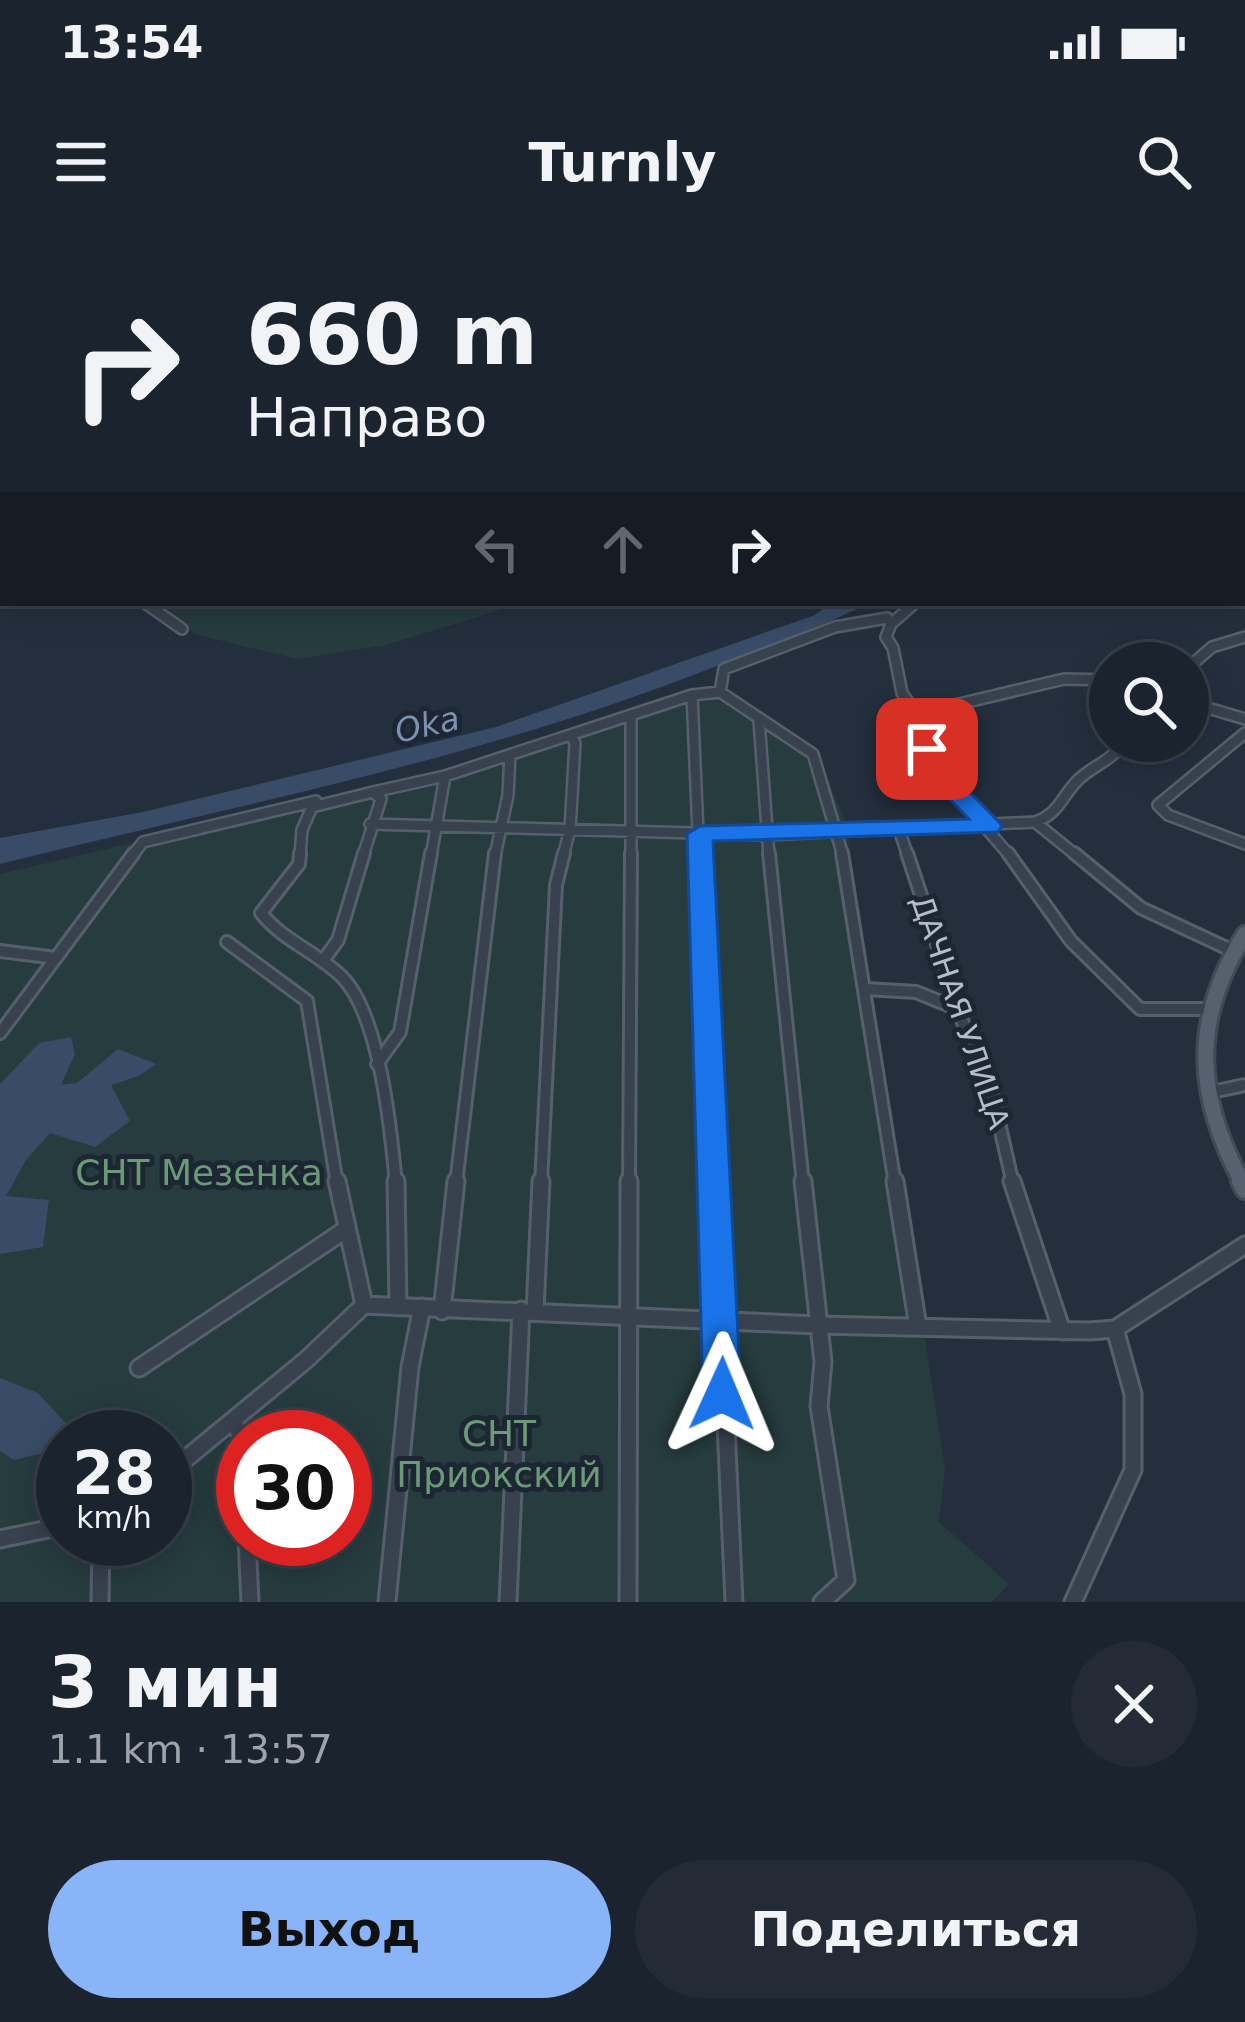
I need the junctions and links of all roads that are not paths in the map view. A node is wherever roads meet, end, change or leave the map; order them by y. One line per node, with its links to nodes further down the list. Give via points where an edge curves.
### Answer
1 (149, 606): 4 (street)
2 (912, 606): 3 (street)
3 (888, 627): 8 (street, via 887,618 836,627 724,669); 11 (street, via 902,693)
4 (182, 629)
5 (1245, 637): 6 (street)
6 (1209, 650)
7 (1089, 680): 11 (street, via 1050,679 962,710)
8 (720, 692): 9 (street); 14 (street)
9 (692, 695): 12 (street); 31 (street)
10 (1209, 708): 13 (street)
11 (917, 715): 25 (street, via 942,777)
12 (631, 718): 16 (street); 29 (street)
13 (1245, 719)
14 (759, 720): 30 (street, via 813,754); 32 (street)
15 (1245, 733): 33 (street, via 1158,806)
16 (571, 736): 17 (street); 27 (street)
17 (510, 755): 19 (street); 26 (street)
18 (1108, 762): 22 (street, via 1073,784 1060,810)
19 (445, 776): 20 (street); 24 (street)
20 (373, 792): 21 (street); 23 (street, via 380,799)
21 (332, 799): 38 (street, via 143,842); 39 (street, via 312,807 299,864 261,913 269,926)
22 (1034, 822): 25 (street); 37 (street, via 1141,908)
23 (370, 824): 24 (street); 39 (street, via 338,940)
24 (436, 826): 26 (street); 44 (street, via 400,1032)
25 (989, 826): 28 (street); 42 (street, via 1071,941 1129,1003 1153,1012)
26 (503, 828): 27 (street); 53 (street, via 480,960)
27 (570, 830): 29 (street); 54 (street, via 556,885)
28 (899, 830): 30 (street); 41 (street, ДАЧНАЯ УЛИЦА)
29 (633, 832): 31 (street); 55 (street)
30 (839, 832): 32 (street); 40 (street)
31 (700, 834): 32 (street); 56 (street)
32 (766, 835): 57 (street)
33 (1245, 844)
34 (1245, 934): 37 (main road)
35 (227, 942): 48 (street, via 307,1001)
36 (0, 951): 38 (street)
37 (1233, 951): 42 (main road)
38 (56, 958): 43 (street)
39 (325, 958): 44 (street, via 360,1000)
40 (866, 989): 41 (street, via 916,992); 58 (street)
41 (958, 1009): 60 (street, ДАЧНАЯ УЛИЦА, via 991,1088 1004,1158)
42 (1208, 1009): 46 (main road)
43 (0, 1033)
44 (377, 1064): 51 (street, via 402,1234)
45 (1245, 1084): 46 (street)
46 (1207, 1093): 47 (main road)
47 (1245, 1190)
48 (345, 1230): 50 (street); 61 (street)
49 (1245, 1245): 59 (street)
50 (364, 1305): 51 (street); 62 (street)
51 (398, 1307): 52 (street)
52 (422, 1307): 53 (street); 71 (street)
53 (442, 1310): 54 (street)
54 (528, 1311): 55 (street); 72 (street)
55 (628, 1317): 56 (street); 73 (street)
56 (721, 1321): 57 (street); 74 (street)
57 (818, 1324): 58 (street); 75 (street, via 823,1447 846,1580)
58 (918, 1327): 60 (street)
59 (1115, 1329): 60 (street); 76 (street, via 1133,1394 1133,1470)
60 (1062, 1331)
61 (140, 1368)
62 (245, 1410)
63 (216, 1434): 64 (street)
64 (192, 1454)
65 (36, 1532): 66 (street)
66 (0, 1539)
67 (101, 1566): 69 (street)
68 (248, 1566): 70 (street)
69 (100, 1602)
70 (250, 1602)
71 (387, 1602)
72 (508, 1602)
73 (628, 1602)
74 (734, 1602)
75 (822, 1602)
76 (1073, 1602)

